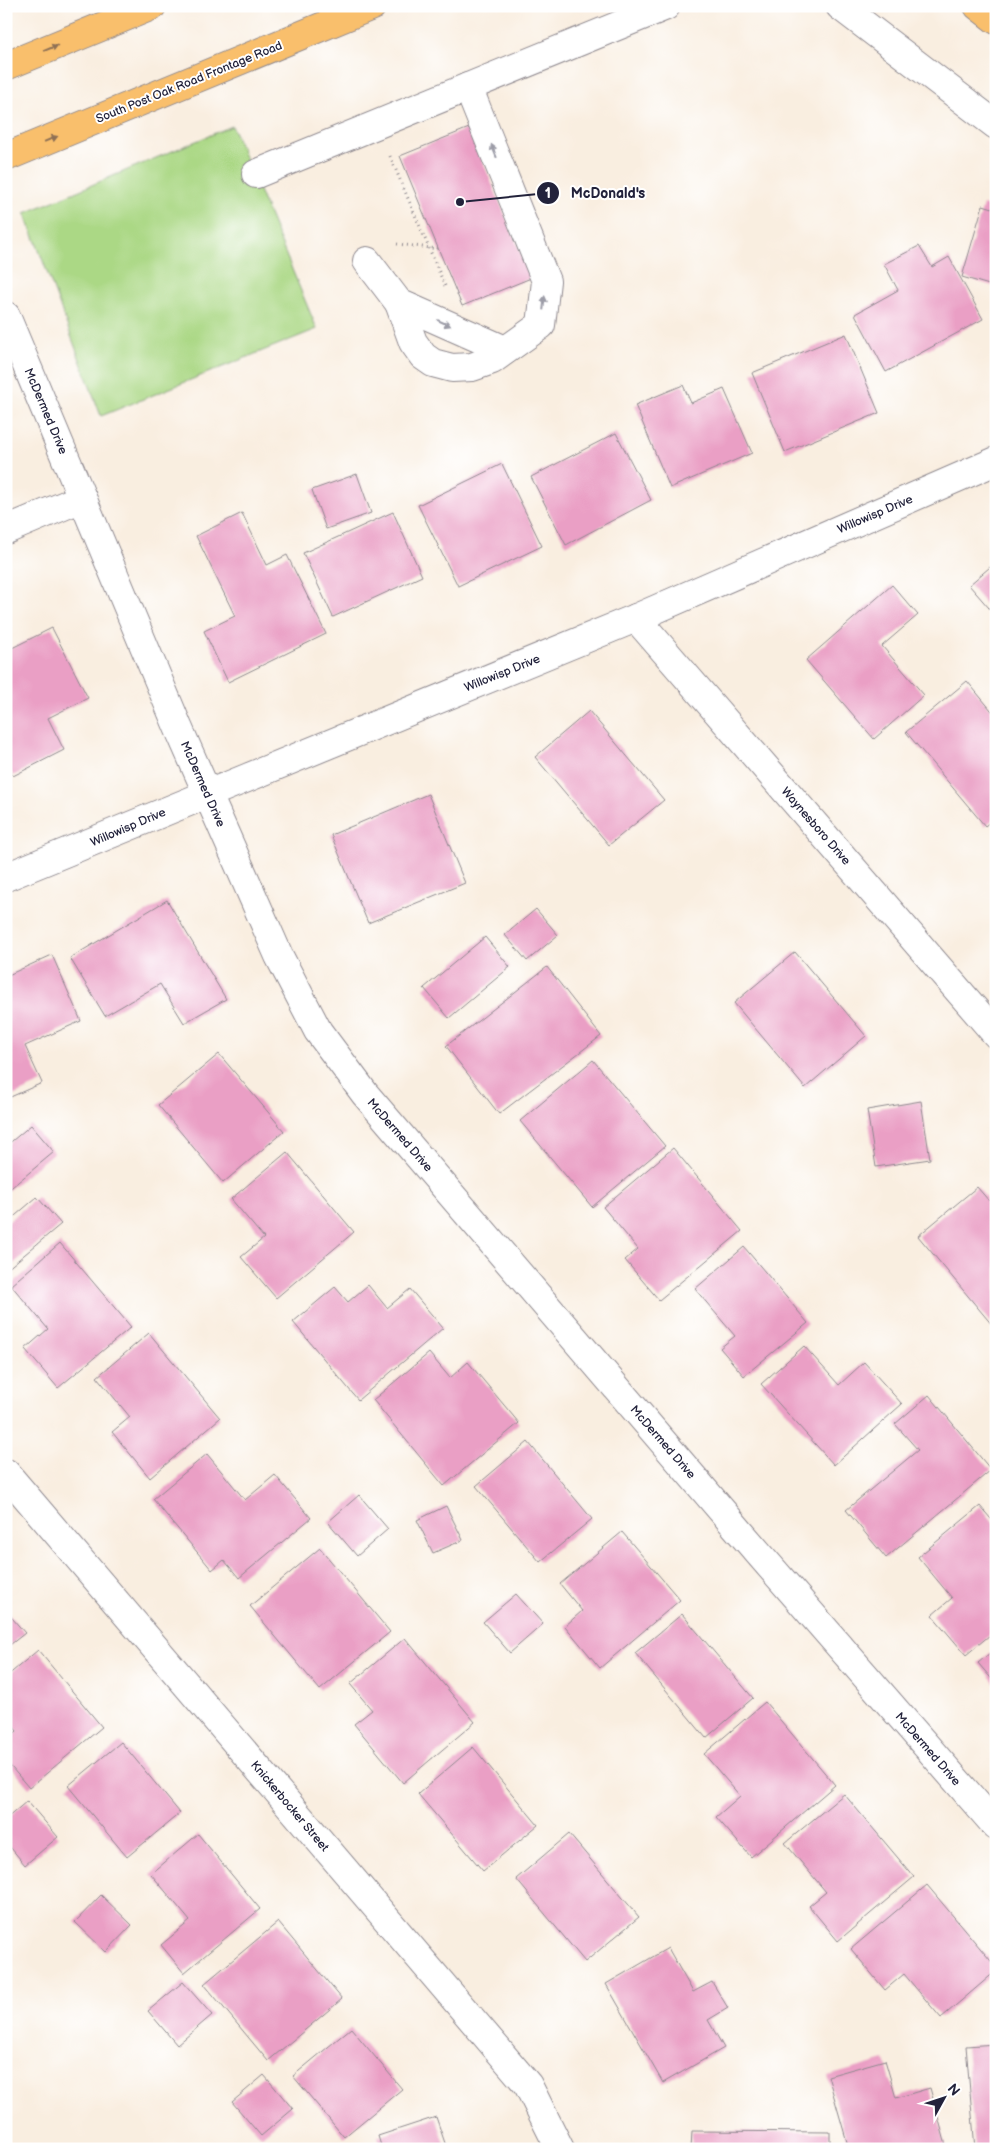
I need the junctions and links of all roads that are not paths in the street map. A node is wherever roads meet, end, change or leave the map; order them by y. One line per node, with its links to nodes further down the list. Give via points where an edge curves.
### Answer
1 (152, 6): 7 (main road, one-way to 1)
2 (372, 6): 10 (main road, South Post Oak Road Frontage Road, one-way to 2)
3 (666, 6): 8 (street)
4 (840, 6): 9 (street)
5 (978, 6): 6 (main road)
6 (996, 20)
7 (6, 66)
8 (468, 87): 11 (street); 15 (street, one-way to 8, via 541,325 546,281)
9 (996, 125)
10 (6, 157)
11 (256, 174)
12 (367, 261): 13 (street)
13 (399, 303): 15 (street, one-way to 15); 15 (street, via 413,342 434,364 452,368 472,367 492,360)
14 (6, 316): 17 (street, McDermed Drive)
15 (505, 350)
16 (996, 462): 19 (street, Willowisp Drive)
17 (82, 498): 18 (street); 20 (street, McDermed Drive)
18 (6, 530)
19 (636, 618): 20 (street, Willowisp Drive); 22 (street, Waynesboro Drive)
20 (207, 794): 21 (street, Willowisp Drive); 24 (street, McDermed Drive, via 283,964 318,1031 364,1094)
21 (6, 878)
22 (996, 1034)
23 (6, 1473): 25 (street, Knickerbocker Street, via 528,2085)
24 (996, 1826)
25 (560, 2149)

